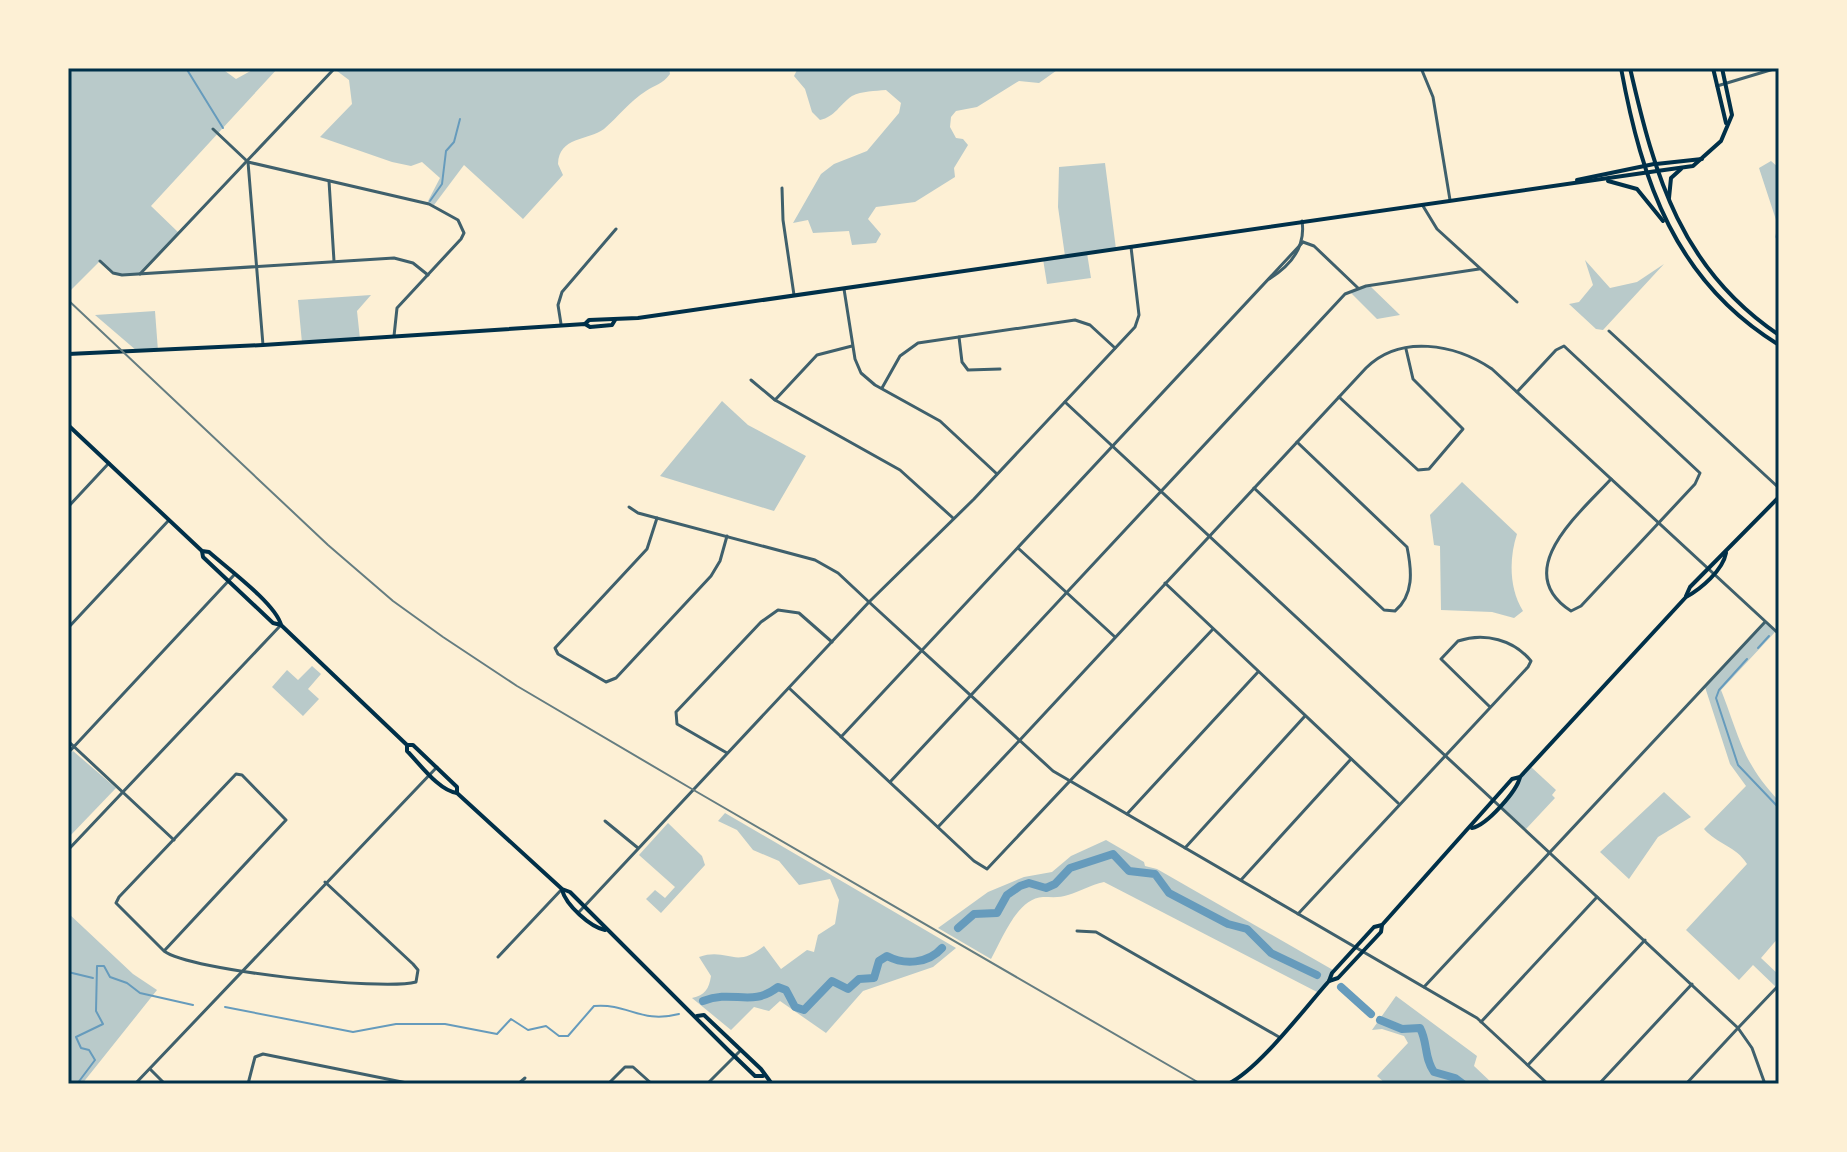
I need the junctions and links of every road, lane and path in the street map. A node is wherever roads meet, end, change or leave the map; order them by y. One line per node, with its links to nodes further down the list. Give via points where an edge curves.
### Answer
1 (1421, 68): 23 (street, via 1433,97)
2 (1621, 68): 15 (main road)
3 (1630, 68): 14 (main road)
4 (1713, 68): 9 (main road)
5 (1722, 68): 8 (main road)
6 (1777, 68): 8 (street)
7 (333, 70): 13 (street)
8 (1726, 84): 9 (street); 10 (main road, via 1732,115)
9 (1717, 86): 10 (main road)
10 (1726, 123): 12 (main road, via 1721,141)
11 (213, 129): 13 (street)
12 (1705, 158): 14 (main road); 16 (main road)
13 (248, 162): 20 (street); 33 (street); 35 (street)
14 (1654, 164): 15 (main road); 17 (main road)
15 (1643, 165): 18 (main road); 21 (main road)
16 (1681, 169): 17 (main road); 24 (main road, via 1671,178)
17 (1657, 171): 18 (main road); 24 (main road)
18 (1645, 172): 19 (main road); 27 (main road)
19 (1602, 180): 21 (main road); 27 (main road, via 1637,189)
20 (329, 181): 32 (street); 36 (street, via 429,204 461,223 464,235)
21 (1571, 182): 23 (main road)
22 (782, 188): 39 (street)
23 (1450, 200): 25 (main road)
24 (1668, 201): 43 (main road, via 1707,270)
25 (1423, 205): 26 (main road); 34 (street, via 1430,222)
26 (1302, 221): 29 (street); 30 (main road)
27 (1670, 228): 47 (main road, via 1720,298)
28 (616, 229): 41 (street, via 562,292)
29 (1303, 242): 38 (street); 61 (street)
30 (1131, 247): 37 (main road); 49 (street, via 1139,319)
31 (100, 261): 35 (street, via 118,275)
32 (334, 261): 33 (street); 36 (street, via 399,258)
33 (257, 267): 35 (street); 46 (street)
34 (1479, 269): 38 (street); 40 (street)
35 (140, 274)
36 (428, 275): 44 (street, via 397,308)
37 (843, 287): 39 (main road); 48 (street)
38 (1358, 288): 67 (street, via 1342,297)
39 (794, 295): 41 (main road, via 615,320 612,325)
40 (1517, 302)
41 (561, 325): 44 (main road)
42 (1609, 331): 66 (street)
43 (1779, 335)
44 (394, 336): 46 (main road)
45 (959, 336): 49 (street, via 1078,320); 52 (street, via 963,366); 54 (street, via 910,347)
46 (263, 345): 51 (main road)
47 (1779, 345)
48 (852, 346): 54 (street, via 861,373); 57 (street, via 817,355)
49 (1115, 348): 58 (street)
50 (1406, 349): 55 (street, via 1433,346 1460,352 1492,369); 56 (street, via 1375,360); 56 (street, via 1413,379 1463,429 1429,469 1418,470)
51 (70, 355)
52 (1000, 369)
53 (751, 380): 57 (street)
54 (882, 388): 63 (street, via 940,421)
55 (1517, 392): 64 (street); 74 (street, via 1560,347 1569,349 1698,469 1695,484)
56 (1339, 397): 60 (street)
57 (775, 400): 72 (street, via 900,470)
58 (1065, 402): 61 (street); 63 (street)
59 (68, 425): 62 (main road)
60 (1297, 442): 65 (street); 65 (street, via 1407,547 1410,592 1403,604 1395,611 1384,610)
61 (1113, 446): 67 (street); 77 (street)
62 (109, 463): 69 (street); 73 (main road)
63 (997, 474): 72 (street)
64 (1612, 479): 74 (street); 74 (street, via 1548,556 1550,587 1567,610 1576,611)
65 (1254, 488): 76 (street)
66 (1779, 488)
67 (1161, 491): 76 (street); 85 (street)
68 (1779, 497): 79 (main road)
69 (68, 507)
70 (629, 507): 71 (street)
71 (657, 518): 75 (street); 75 (street, via 647,549 554,649 606,682 616,678 711,576)
72 (953, 518): 87 (street)
73 (169, 520): 78 (main road); 90 (street)
74 (1658, 522): 80 (street)
75 (727, 536): 87 (street, via 825,564)
76 (1209, 536): 84 (street); 108 (street)
77 (1018, 548): 85 (street); 95 (street)
78 (202, 551): 82 (main road); 83 (main road)
79 (1726, 553): 80 (main road); 81 (main road)
80 (1707, 568): 81 (street); 86 (main road)
81 (1713, 574): 86 (main road); 88 (street)
82 (234, 575): 83 (street); 89 (main road, via 279,617)
83 (229, 581): 89 (main road); 105 (street)
84 (1165, 583): 91 (street); 93 (street)
85 (1067, 592): 93 (street); 98 (street)
86 (1686, 597): 112 (main road)
87 (869, 602): 94 (street); 95 (street)
88 (1765, 622): 92 (street); 128 (street)
89 (281, 625): 104 (main road); 115 (street)
90 (68, 628)
91 (1213, 629): 96 (street); 113 (street)
92 (1779, 634)
93 (1115, 637): 103 (street)
94 (832, 642): 97 (street); 107 (street, via 799,613 778,610 677,709 677,724)
95 (922, 650): 98 (street); 101 (street)
96 (1258, 672): 100 (street); 120 (street)
97 (789, 688): 101 (street); 107 (street)
98 (971, 695): 103 (street); 114 (street)
99 (1490, 707): 99 (street, via 1442,661 1443,653 1463,638 1493,638 1531,661); 108 (street)
100 (1305, 716): 109 (street); 126 (street)
101 (841, 737): 114 (street)
102 (68, 741): 105 (street)
103 (1019, 741): 113 (street); 122 (street)
104 (407, 745): 110 (main road); 111 (main road)
105 (74, 747): 106 (street); 115 (street)
106 (68, 753)
107 (727, 753): 125 (street)
108 (1445, 755): 117 (street); 118 (street)
109 (1351, 759): 118 (street); 129 (street)
110 (437, 767): 111 (street); 116 (main road)
111 (431, 774): 116 (main road); 130 (street)
112 (1520, 777): 117 (main road); 119 (main road)
113 (1070, 781): 120 (street); 122 (street, via 993,865 983,868)
114 (890, 782): 122 (street)
115 (123, 792): 124 (street); 127 (street)
116 (457, 793): 131 (main road)
117 (1494, 799): 119 (street); 123 (main road)
118 (1399, 804): 135 (street)
119 (1500, 805): 123 (main road); 128 (street)
120 (1127, 814): 126 (street)
121 (605, 821): 125 (street)
122 (938, 827)
123 (1472, 828): 136 (main road)
124 (174, 840): 141 (street, via 116,903); 141 (street, via 236,774 286,820)
125 (638, 848): 133 (street)
126 (1185, 848): 129 (street)
127 (68, 850)
128 (1551, 853): 132 (street); 148 (street)
129 (1240, 881): 135 (street)
130 (325, 882): 144 (street); 144 (street, via 413,964 419,977 408,984 368,985)
131 (562, 889): 133 (main road); 134 (main road); 143 (street)
132 (1597, 897): 139 (street); 150 (street)
133 (585, 906): 134 (street); 137 (main road)
134 (579, 912): 137 (main road)
135 (1298, 914): 140 (street)
136 (1382, 925): 140 (main road); 142 (main road)
137 (605, 930): 149 (main road)
138 (1077, 931): 152 (street, via 1096,932)
139 (1645, 940): 146 (street); 155 (street)
140 (1356, 947): 142 (street); 145 (main road)
141 (164, 951): 144 (street)
142 (1363, 951): 145 (main road); 148 (street)
143 (498, 957)
144 (243, 969): 156 (street)
145 (1329, 981): 152 (main road)
146 (1692, 984): 151 (street); 171 (street)
147 (1779, 985): 151 (street)
148 (1424, 987): 150 (street)
149 (697, 1016): 153 (main road, via 704,1015); 154 (main road)
150 (1481, 1022): 155 (street)
151 (1738, 1028): 172 (street); 173 (street)
152 (1279, 1037): 159 (main road)
153 (741, 1050): 154 (street); 157 (main road)
154 (735, 1056): 157 (main road, via 755,1076); 167 (street)
155 (1528, 1065): 170 (street)
156 (150, 1069): 160 (street); 161 (street)
157 (763, 1076): 168 (main road)
158 (525, 1078): 164 (street)
159 (1236, 1082): 169 (main road)
160 (135, 1084)
161 (165, 1084)
162 (248, 1084): 163 (street, via 255,1057 263,1054)
163 (412, 1084)
164 (518, 1084)
165 (608, 1084): 166 (street, via 625,1067 633,1067)
166 (652, 1084)
167 (707, 1084)
168 (772, 1084)
169 (1228, 1084)
170 (1548, 1084)
171 (1599, 1084)
172 (1686, 1084)
173 (1765, 1084)

